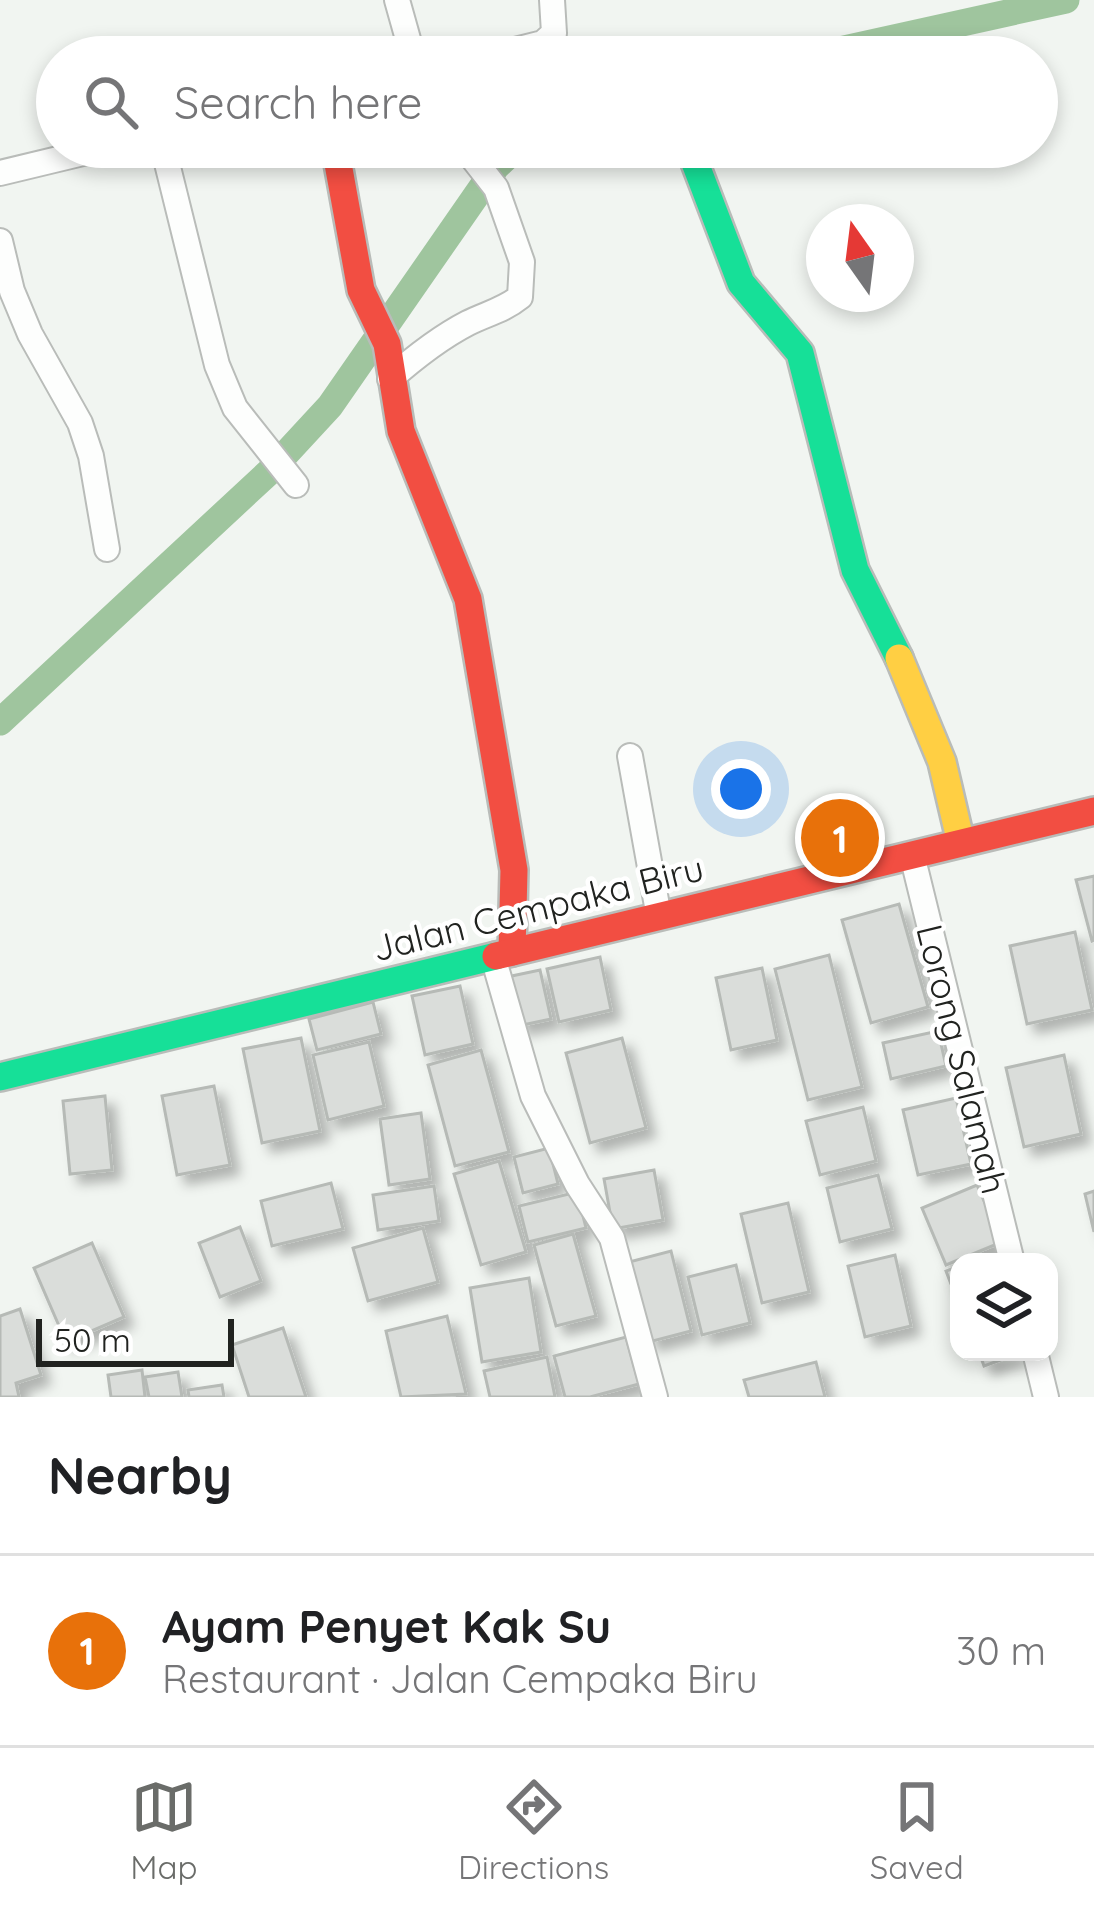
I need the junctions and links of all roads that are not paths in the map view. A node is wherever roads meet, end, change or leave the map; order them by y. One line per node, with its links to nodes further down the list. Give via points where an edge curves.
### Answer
1 (397, 0): 3 (street)
2 (552, 0): 4 (street)
3 (406, 36)
4 (551, 36)
5 (36, 164): 10 (street)
6 (168, 168): 13 (street, via 217,365 235,408)
7 (339, 168): 12 (street, via 361,290 387,344)
8 (480, 168): 12 (street, via 496,188 522,262 520,297 431,343)
9 (697, 168): 17 (street, via 739,278 800,353 855,570 942,762)
10 (0, 173)
11 (0, 241): 14 (street, via 30,334 80,423)
12 (390, 379): 20 (street, via 401,430 469,599 514,870)
13 (284, 473)
14 (106, 549)
15 (630, 756): 19 (street)
16 (1094, 811): 17 (street, Jalan Cempaka Biru)
17 (961, 843): 18 (street, Jalan Cempaka Biru)
18 (912, 855): 19 (street, Jalan Cempaka Biru); 22 (street, Lorong Salamah)
19 (658, 917): 20 (street, Jalan Cempaka Biru)
20 (503, 955): 21 (street, Jalan Cempaka Biru); 24 (street, via 533,1096 612,1238)
21 (0, 1077)
22 (1010, 1253)
23 (1037, 1361): 25 (street)
24 (655, 1397)
25 (1046, 1397)

